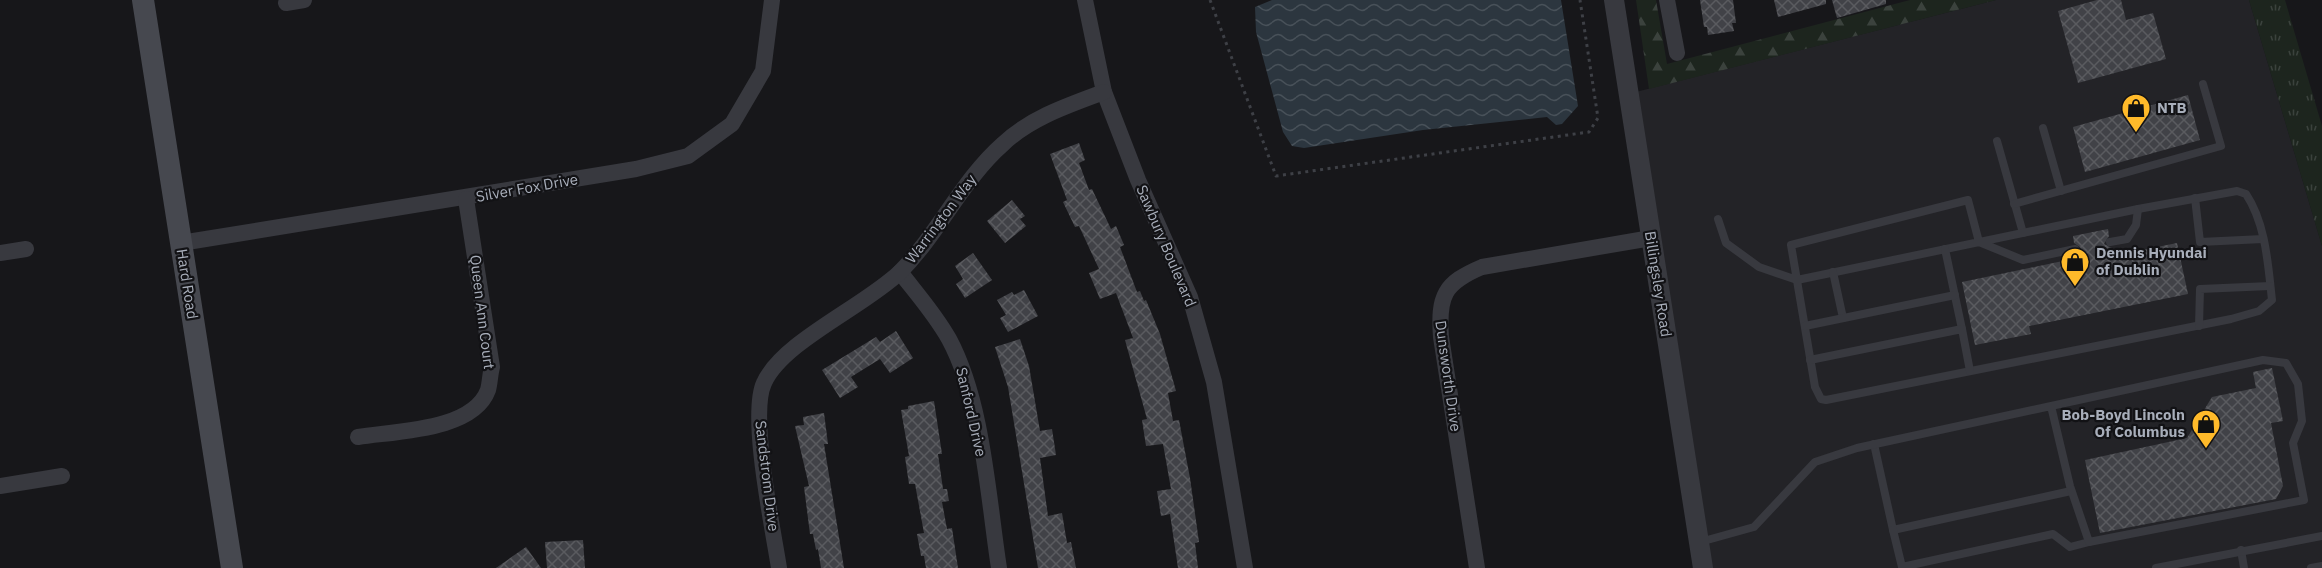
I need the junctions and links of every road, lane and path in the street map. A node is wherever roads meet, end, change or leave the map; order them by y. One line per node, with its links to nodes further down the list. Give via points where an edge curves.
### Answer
1 (142, 0): 26 (main road, Hard Road)
2 (304, 0): 9 (street)
3 (772, 0): 17 (street, Silver Fox Drive, via 763,71 732,124 688,156 636,170)
4 (1085, 0): 12 (street, Sawbury Boulevard)
5 (1210, 0): 6 (path, via 1276,176 1589,132 1598,118)
6 (1580, 0)
7 (1614, 0): 22 (street, Billingsley Road)
8 (1667, 0): 10 (street)
9 (286, 3)
10 (1677, 53)
11 (2203, 84): 15 (lane, via 2221,146)
12 (1104, 92): 31 (street, Warrington Way, via 1042,117 1004,143); 58 (street, Sawbury Boulevard, via 1190,297 1214,382)
13 (2043, 128): 15 (lane)
14 (1997, 141): 18 (lane)
15 (2061, 191): 18 (lane)
16 (2194, 198): 19 (lane); 23 (lane, via 2237,191 2246,194 2257,214); 23 (lane, via 2200,242)
17 (466, 199): 26 (street, Silver Fox Drive); 44 (street, Queen Ann Court, via 492,367 487,391 473,411 451,422)
18 (2014, 204): 21 (lane)
19 (2138, 209): 21 (lane); 25 (lane, via 2136,225 2127,239)
20 (1718, 219): 33 (lane, via 1726,243 1759,267)
21 (2022, 233): 24 (lane)
22 (1651, 238): 51 (street, Billingsley Road); 59 (street, Dunsworth Drive, via 1482,267 1463,275 1446,289 1439,313 1441,337)
23 (2263, 239): 34 (lane)
24 (1979, 242): 28 (lane); 29 (lane, via 2023,260); 33 (lane, via 1968,200 1791,245)
25 (2110, 242)
26 (181, 243): 55 (main road, Hard Road)
27 (26, 249): 30 (street)
28 (1945, 249): 32 (lane); 35 (lane)
29 (2075, 249)
30 (0, 253)
31 (900, 272): 42 (street, Warrington Way, via 785,354 772,367); 57 (street, Sanford Drive, via 934,315 964,372 977,425)
32 (1833, 272): 33 (lane); 36 (lane)
33 (1797, 280): 37 (lane)
34 (2270, 286): 38 (lane, via 2272,300 2259,311); 38 (lane, via 2200,289)
35 (1955, 295): 36 (lane); 39 (lane)
36 (1843, 318): 37 (lane)
37 (1804, 326): 40 (lane)
38 (2199, 326): 41 (lane)
39 (1962, 329): 40 (lane); 41 (lane)
40 (1810, 360): 41 (lane, via 1817,394 1826,400)
41 (1970, 371)
42 (763, 385): 56 (street, Sandstrom Drive, via 759,430)
43 (2051, 406): 45 (lane); 48 (lane); 52 (lane, via 2263,360 2286,363 2298,384 2302,421 2293,443 2304,500)
44 (358, 437)
45 (1874, 444): 49 (lane); 51 (lane, via 1815,462 1754,527)
46 (62, 476): 47 (street)
47 (0, 486)
48 (2071, 491): 49 (lane); 52 (lane)
49 (1893, 530): 52 (lane, via 1902,567 2053,534 2070,547)
50 (2322, 536): 53 (lane)
51 (1699, 542): 60 (street, Billingsley Road)
52 (2089, 542)
53 (2241, 550): 61 (lane); 62 (lane)
54 (2322, 566): 63 (lane)
55 (232, 568)
56 (779, 568)
57 (999, 568)
58 (1245, 568)
59 (1477, 568)
60 (1703, 568)
61 (2156, 568)
62 (2244, 568)
63 (2311, 568)

